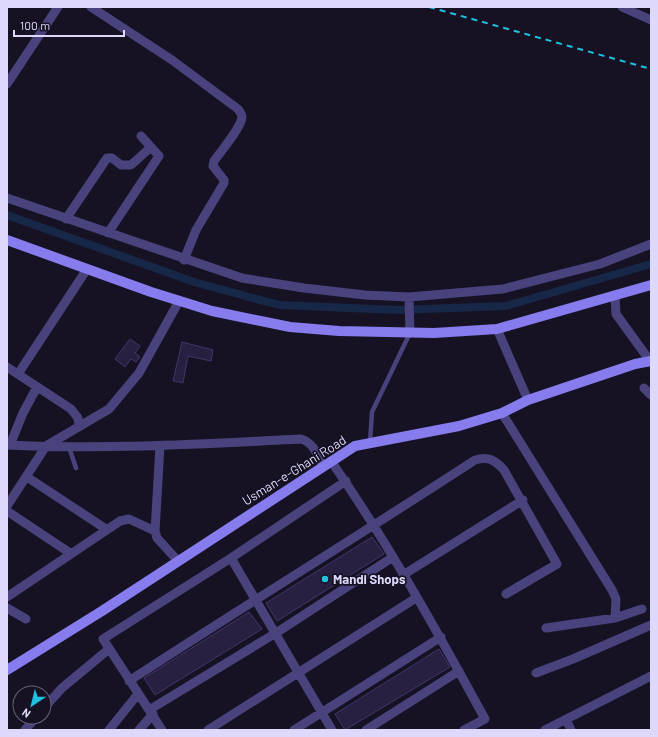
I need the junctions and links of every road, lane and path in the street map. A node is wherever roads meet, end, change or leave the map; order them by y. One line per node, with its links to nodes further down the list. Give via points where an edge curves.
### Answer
1 (58, 7): 5 (street)
2 (91, 7): 13 (street, via 172,60 238,109 241,114 242,120 238,127 214,161 213,166 224,183 196,230)
3 (622, 7): 4 (street)
4 (651, 20)
5 (7, 84)
6 (141, 136): 7 (street)
7 (151, 147): 9 (street, via 131,165 121,165 112,158 107,158); 10 (street, via 159,156)
8 (7, 198): 9 (street)
9 (66, 219): 10 (street)
10 (108, 234): 13 (street)
11 (7, 240): 14 (main road)
12 (651, 244): 17 (street, via 600,264 503,289)
13 (184, 260): 17 (street, via 250,280)
14 (87, 269): 18 (main road); 23 (street)
15 (651, 285): 16 (main road)
16 (615, 296): 19 (main road); 21 (street, via 616,314)
17 (409, 299): 20 (street)
18 (179, 301): 20 (main road, via 290,326 339,331); 29 (street, via 139,373 110,409)
19 (497, 329): 20 (main road); 27 (street)
20 (410, 333): 30 (lane, via 372,412)
21 (651, 361): 27 (main road, Usman-e-Ghani Road)
22 (7, 367): 23 (street)
23 (18, 374): 24 (street)
24 (38, 387): 29 (street, via 71,409 78,418); 31 (street)
25 (644, 388): 26 (street)
26 (651, 396)
27 (528, 400): 28 (main road, Usman-e-Ghani Road)
28 (502, 413): 30 (main road, Usman-e-Ghani Road, via 459,426); 56 (street, via 612,590 616,599)
29 (79, 425): 32 (street)
30 (370, 443): 35 (main road, Usman-e-Ghani Road, via 355,446)
31 (8, 445): 32 (street)
32 (46, 446): 34 (street); 37 (street)
33 (160, 446): 34 (street); 35 (street, via 301,439 312,445); 44 (street)
34 (69, 447): 36 (lane)
35 (327, 463): 38 (street); 48 (main road, Usman-e-Ghani Road)
36 (76, 468)
37 (27, 477): 40 (street); 43 (street)
38 (346, 481): 42 (street); 47 (street)
39 (523, 500): 42 (street, via 504,470 491,459 484,457 475,460); 49 (street); 50 (street, via 557,564)
40 (7, 506)
41 (7, 511): 45 (street)
42 (374, 525): 46 (street); 52 (street)
43 (106, 529): 44 (street, via 129,519); 45 (street)
44 (155, 531): 48 (street, via 157,538)
45 (70, 553): 51 (street)
46 (393, 557): 49 (street); 60 (street)
47 (231, 558): 52 (street); 62 (street, via 103,639)
48 (178, 561): 63 (main road, Usman-e-Ghani Road)
49 (403, 575): 53 (street)
50 (506, 594)
51 (7, 597)
52 (256, 598): 60 (street); 68 (street)
53 (416, 598): 61 (street); 65 (street)
54 (7, 608): 57 (street)
55 (642, 609): 56 (street)
56 (616, 618): 59 (street)
57 (26, 619)
58 (651, 626): 66 (street)
59 (546, 628)
60 (276, 633): 65 (street); 72 (street)
61 (441, 637): 64 (street); 71 (street)
62 (109, 649): 68 (street); 70 (street)
63 (7, 670)
64 (459, 671): 80 (street); 81 (street, via 485,719)
65 (298, 672): 71 (street); 77 (street)
66 (536, 673)
67 (651, 676): 73 (street)
68 (129, 681): 69 (street)
69 (138, 694): 72 (street); 74 (street)
70 (52, 699)
71 (322, 711): 78 (street); 79 (street)
72 (151, 712): 75 (street); 76 (street)
73 (566, 719): 82 (street); 83 (street)
74 (109, 730)
75 (140, 730)
76 (162, 730)
77 (208, 730)
78 (294, 730)
79 (332, 730)
80 (366, 730)
81 (464, 730)
82 (545, 730)
83 (571, 730)

